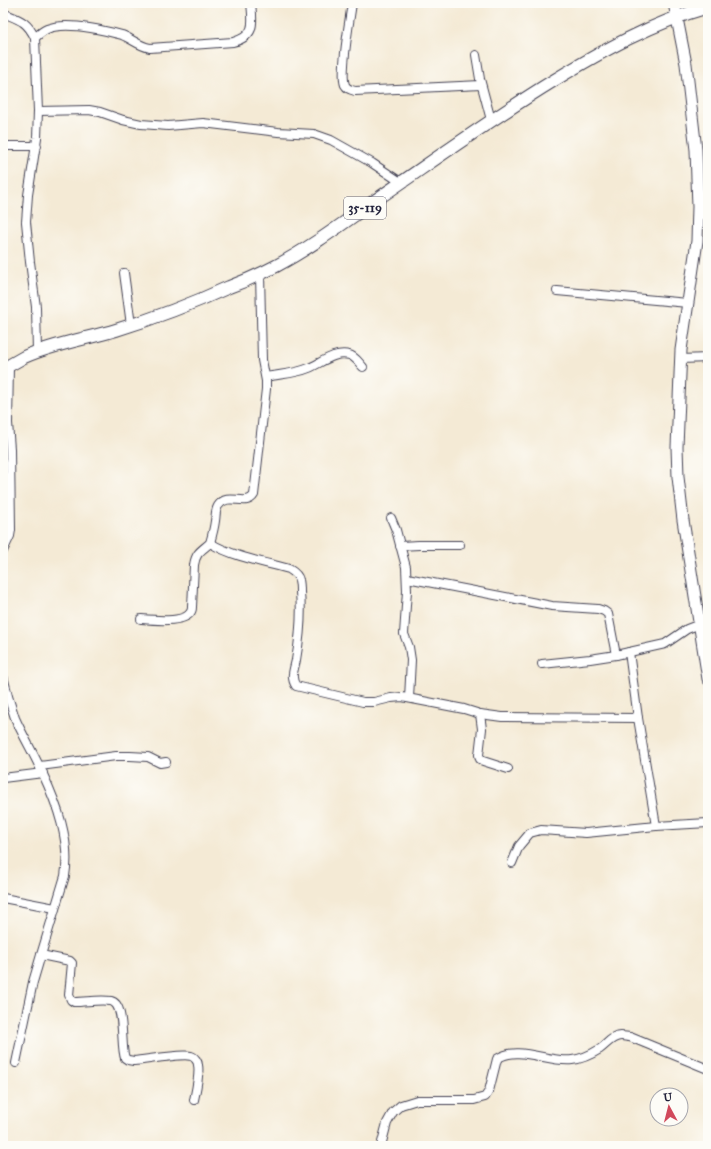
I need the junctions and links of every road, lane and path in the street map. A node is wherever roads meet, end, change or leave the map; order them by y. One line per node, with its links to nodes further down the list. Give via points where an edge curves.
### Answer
1 (251, 3): 7 (street, via 251,28 244,38 232,42 150,48 122,34 72,26 52,27)
2 (352, 3): 9 (street, via 344,78 345,86 349,90)
3 (674, 3): 6 (main road)
4 (708, 7): 6 (main road, 35-119)
5 (3, 13): 7 (street, via 24,22)
6 (676, 17): 11 (main road, 35-119, via 595,56); 18 (main road, via 686,64 696,150 697,241)
7 (35, 38): 10 (street)
8 (476, 55): 9 (street)
9 (481, 85): 11 (street)
10 (38, 111): 13 (street); 14 (street, via 89,110 141,124 203,124 314,134 331,140)
11 (491, 120): 14 (main road, 35-119)
12 (3, 146): 13 (street)
13 (37, 146): 20 (street, via 26,222 36,307)
14 (402, 183): 16 (main road, 35-119, via 294,256)
15 (124, 273): 19 (street)
16 (260, 274): 19 (main road, 35-119); 25 (street, via 262,360)
17 (557, 291): 18 (street)
18 (688, 303): 22 (main road)
19 (131, 325): 20 (main road, 35-119)
20 (37, 352): 23 (main road, 35-119)
21 (708, 358): 22 (street)
22 (681, 359): 33 (main road, via 678,477)
23 (6, 367): 30 (street, via 10,449 10,536)
24 (363, 367): 25 (street, via 350,355 344,354 296,372)
25 (266, 377): 27 (street, via 264,417 254,495 248,500 228,499 218,506)
26 (391, 518): 29 (street)
27 (210, 543): 32 (street, via 196,558 190,613 185,617 169,620); 39 (street, via 295,572 299,580 302,610 293,673 296,686 363,702)
28 (460, 545): 29 (street)
29 (400, 546): 31 (street)
30 (3, 551)
31 (407, 578): 35 (street, via 552,606 604,611 608,614); 39 (street, via 404,634 411,654)
32 (141, 619)
33 (700, 624): 34 (street, via 687,629 665,644); 38 (main road)
34 (629, 652): 35 (street); 41 (street)
35 (616, 655): 36 (street)
36 (542, 664)
37 (3, 676): 44 (street, via 16,719)
38 (708, 679)
39 (409, 698): 40 (street)
40 (480, 714): 41 (street, via 502,717); 43 (street, via 480,758)
41 (638, 718): 47 (street)
42 (166, 762): 44 (street, via 160,763 148,756 116,756)
43 (508, 769)
44 (41, 770): 45 (street); 50 (street, via 58,814 66,847 65,876)
45 (3, 778)
46 (708, 823): 47 (street)
47 (656, 826): 48 (street, via 586,833 541,830 530,833 519,846)
48 (512, 863)
49 (3, 898): 50 (street)
50 (55, 908): 51 (street)
51 (41, 955): 52 (street); 54 (street, via 72,963 69,995 74,1002 113,1001 117,1004 120,1010 125,1058 134,1061 182,1055 195,1059 199,1070)
52 (16, 1063)
53 (708, 1069): 55 (street, via 630,1037 620,1036 613,1038 602,1048 574,1060 561,1061 528,1054 503,1054 497,1059 489,1091 485,1097 474,1100 417,1100 402,1105 393,1112 387,1123)
54 (194, 1100)
55 (381, 1146)

